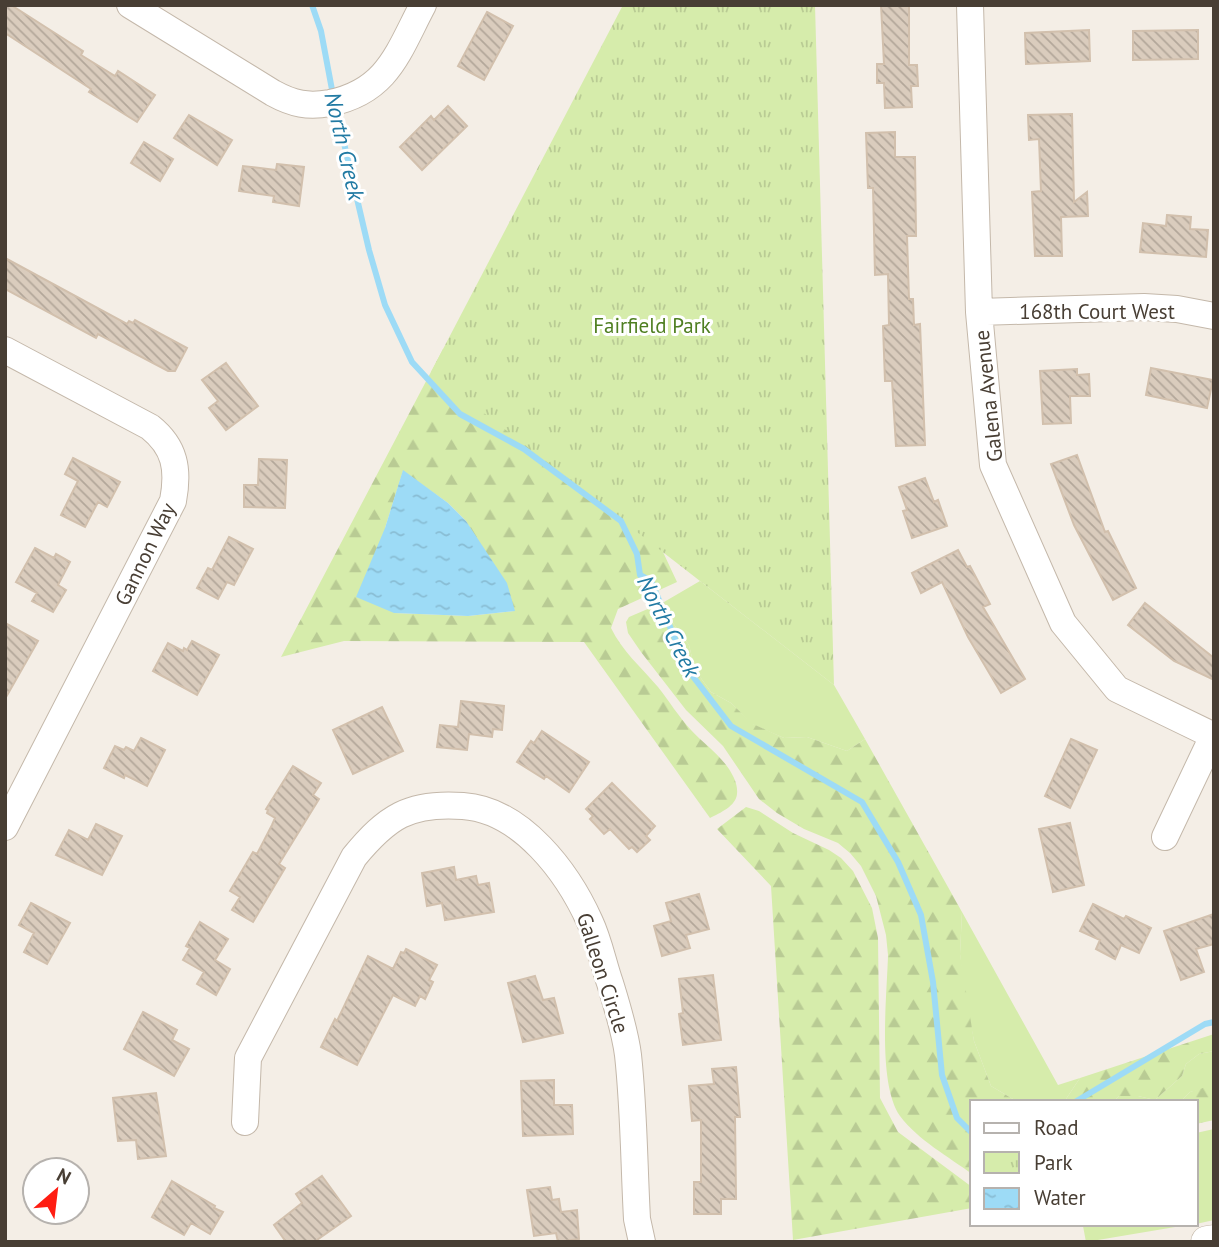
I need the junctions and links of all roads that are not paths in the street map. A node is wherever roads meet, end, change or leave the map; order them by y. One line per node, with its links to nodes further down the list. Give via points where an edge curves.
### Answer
1 (130, 5): 2 (street, via 273,93 310,106 343,100 373,86 392,65)
2 (423, 5)
3 (970, 5): 4 (street, Galena Avenue)
4 (979, 312): 5 (street, 168th Court West, via 1144,307); 7 (street, Galena Avenue, via 993,465 1063,624 1117,689)
5 (1214, 316)
6 (5, 350): 8 (street, Gannon Way, via 150,426 170,451 177,484 173,501)
7 (1213, 736): 9 (street)
8 (5, 827)
9 (1165, 837)
10 (245, 1122): 12 (street, Galleon Circle, via 247,1058 354,857 391,819 418,807 474,807 500,817 528,837 554,863 592,925 628,1054)
11 (1214, 1241): 13 (street)
12 (642, 1242)
13 (1207, 1242)

